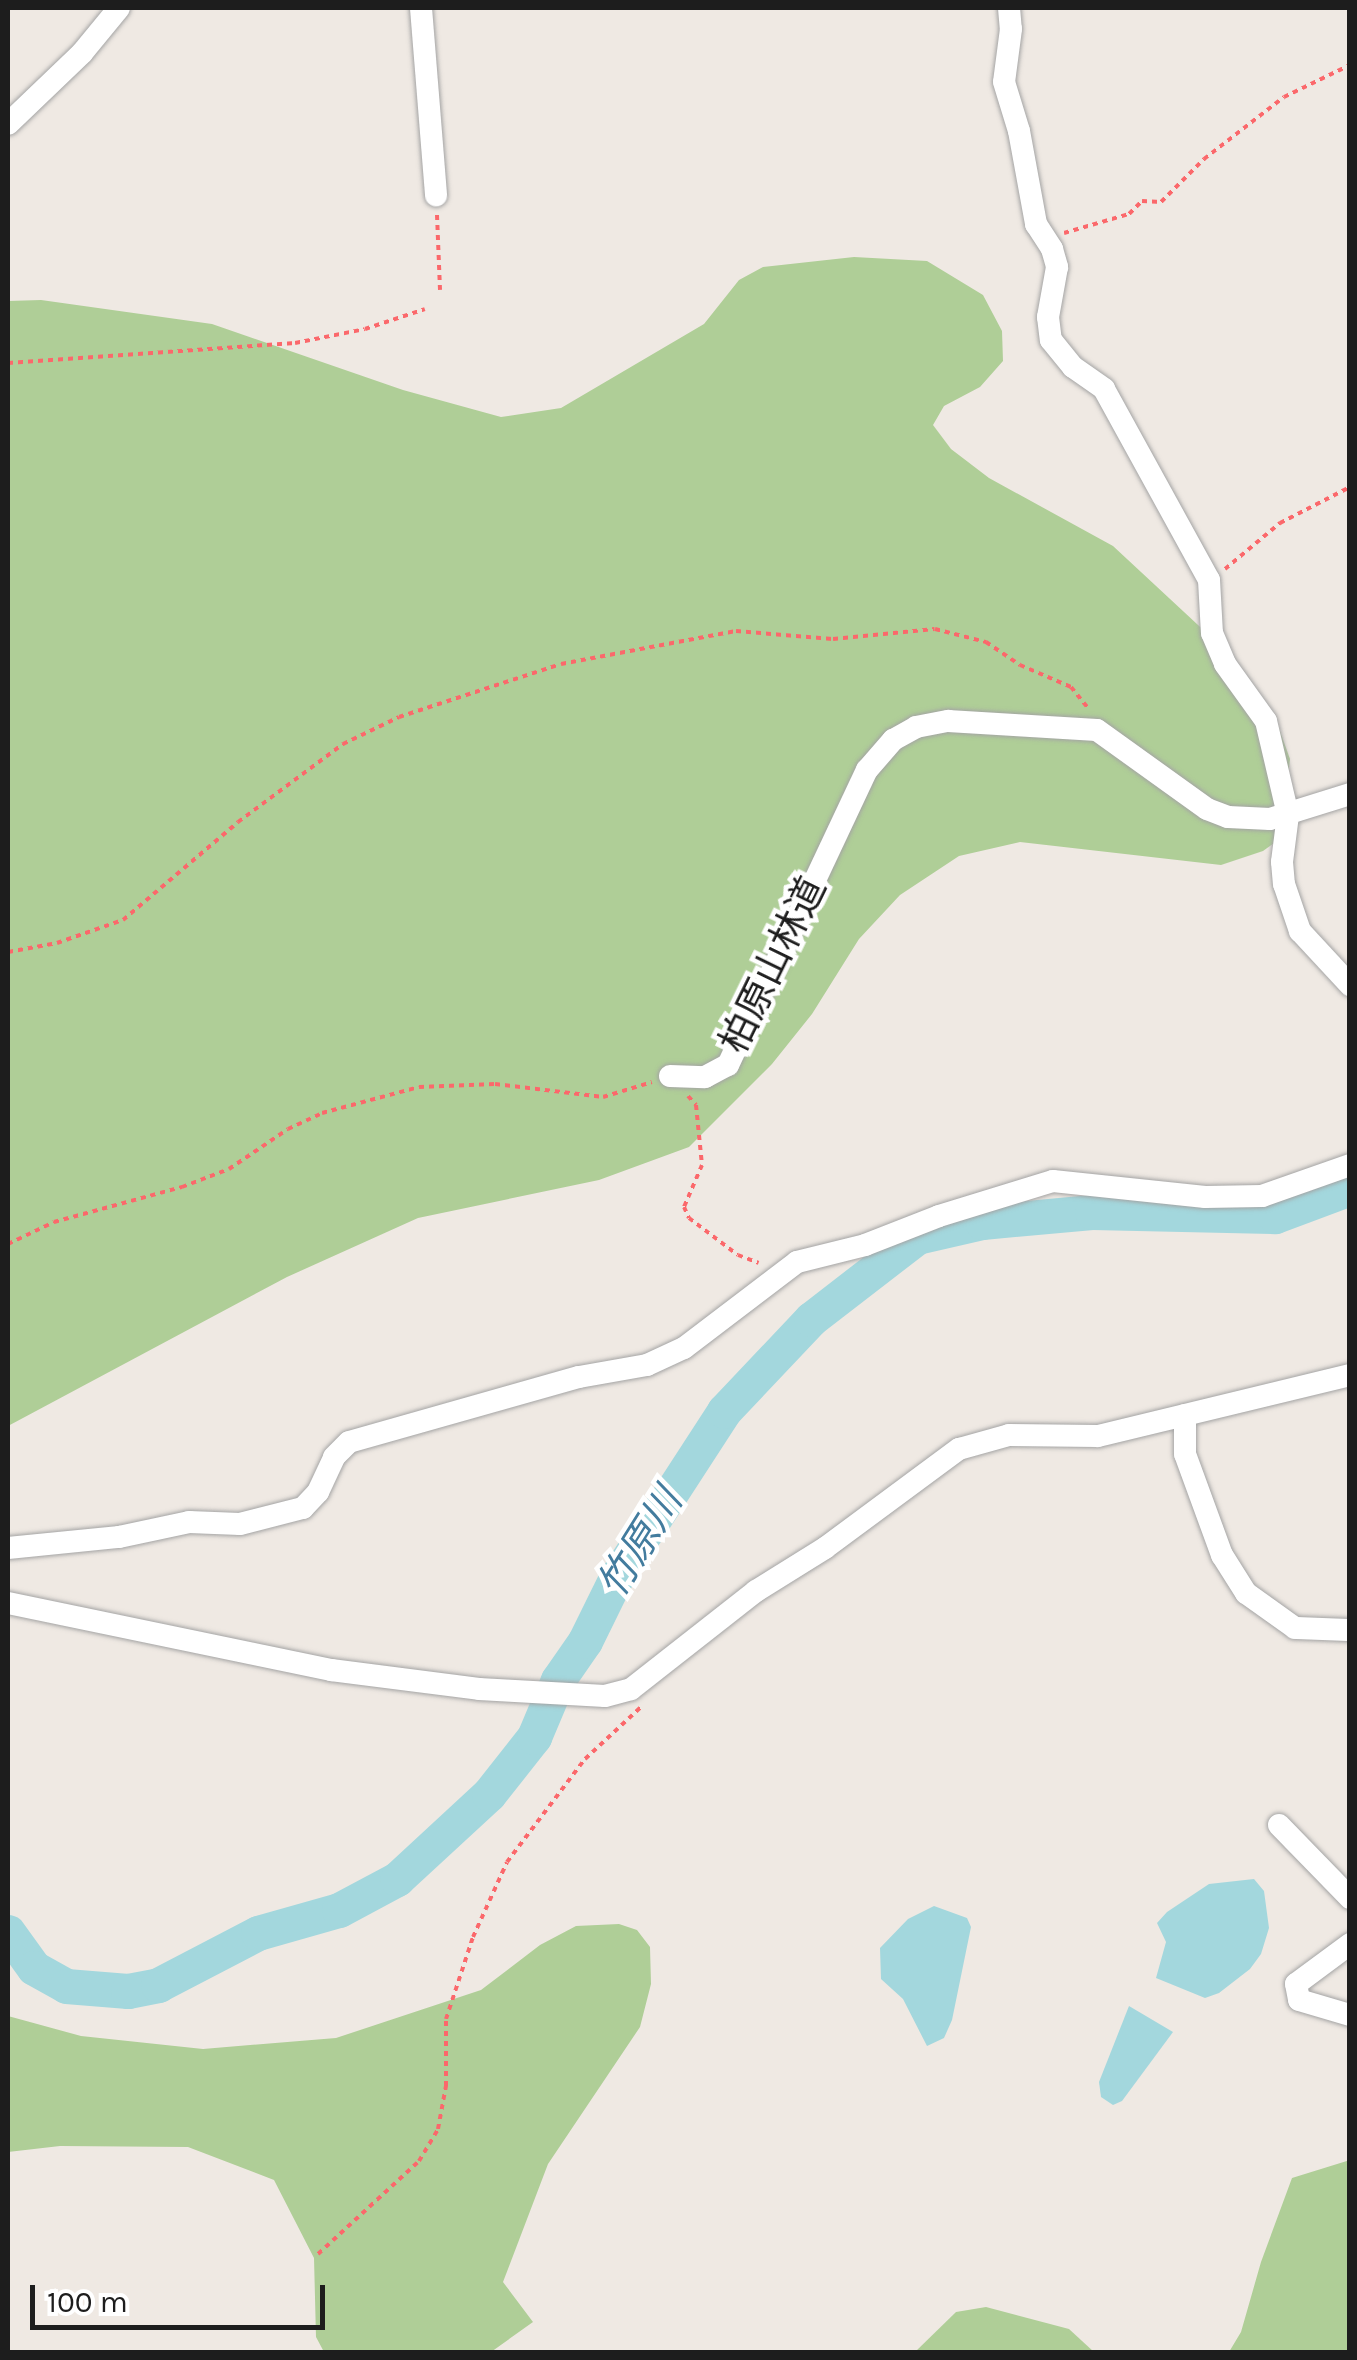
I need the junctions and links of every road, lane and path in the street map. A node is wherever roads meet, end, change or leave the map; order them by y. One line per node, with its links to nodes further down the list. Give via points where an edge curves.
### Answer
1 (119, 8): 5 (street)
2 (421, 8): 6 (street)
3 (1009, 8): 7 (street, via 1004,82 1036,224)
4 (1350, 65): 7 (path, via 1284,97 1161,202 1142,201 1129,214)
5 (8, 124)
6 (436, 195): 8 (path)
7 (1046, 238): 12 (street, via 1057,267 1051,340 1104,389)
8 (440, 290)
9 (425, 309): 10 (path, via 295,343)
10 (8, 364)
11 (1350, 486): 12 (path, via 1280,523)
12 (1209, 580): 15 (street, via 1212,633 1266,720)
13 (1098, 730): 15 (street, via 1208,809 1252,820); 16 (path, via 1071,687 961,633 914,630 833,639 736,631 638,647 562,664 399,717 343,744 123,920); 18 (street, 柏原山林道, via 948,721 916,726 893,740 867,770 728,1065 706,1077)
14 (1350, 794): 15 (street)
15 (1288, 815): 17 (street, via 1282,862 1300,930)
16 (8, 952)
17 (1350, 985)
18 (670, 1076): 20 (path, 柏原山林道, via 603,1097 495,1084 420,1087 322,1112 229,1169 54,1222); 21 (path, via 696,1106 702,1164 684,1207 689,1218 738,1255)
19 (1350, 1164): 21 (street, via 1262,1196 1053,1182 797,1262)
20 (8, 1244)
21 (785, 1273): 24 (street, via 684,1348 647,1366 579,1377 349,1442 302,1508 240,1524 188,1522 119,1538)
22 (1350, 1375): 23 (street)
23 (1185, 1415): 26 (street, via 1186,1454 1222,1555 1246,1593 1295,1628); 27 (street, via 1098,1436 1009,1435 959,1449)
24 (8, 1548)
25 (8, 1603): 27 (street, via 253,1657 480,1690 605,1696)
26 (1350, 1630)
27 (647, 1678): 32 (path, via 640,1710 573,1773 500,1877 446,2019 438,2129 419,2161)
28 (1279, 1825): 29 (street)
29 (1350, 1898)
30 (1350, 1944): 31 (street, via 1296,1984 1298,2000)
31 (1350, 2016)
32 (318, 2254)

